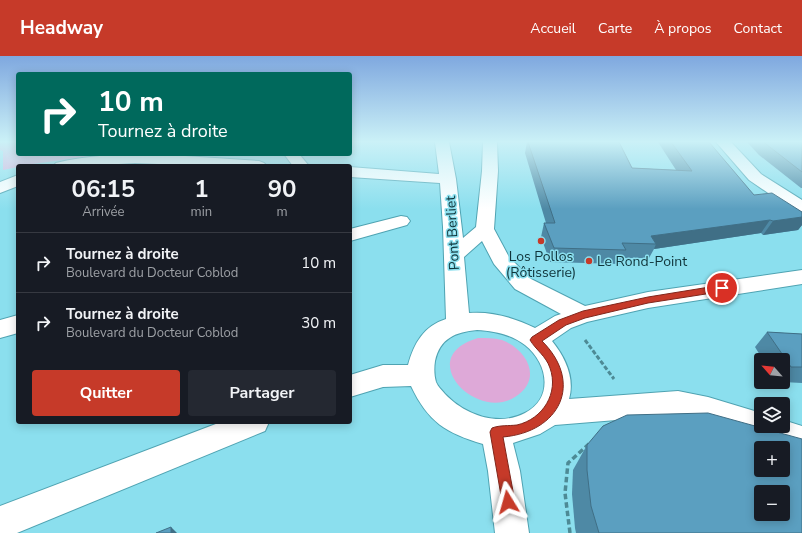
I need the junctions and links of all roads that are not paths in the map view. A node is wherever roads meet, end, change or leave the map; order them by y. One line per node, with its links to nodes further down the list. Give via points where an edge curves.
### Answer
1 (446, 164): 5 (street, Pont Berliet)
2 (490, 164): 10 (street)
3 (743, 164): 8 (street, via 755,177)
4 (352, 172): 5 (street)
5 (448, 179): 12 (street, Pont Berliet)
6 (16, 181): 7 (street)
7 (0, 188)
8 (802, 208)
9 (401, 221): 11 (street)
10 (485, 229): 12 (street); 14 (street, via 501,260 523,284)
11 (352, 234)
12 (454, 255): 16 (street, Pont Berliet, via 454,290)
13 (802, 278): 14 (street, via 648,300)
14 (583, 315): 18 (street, via 563,322)
15 (16, 324): 17 (street)
16 (458, 324): 18 (street, via 477,321 498,322 518,329); 19 (street, via 445,329 427,346 421,360)
17 (0, 328)
18 (535, 340): 21 (street, via 556,367 556,399)
19 (421, 374): 20 (street, via 383,376); 23 (street, via 426,391 437,406 454,419 474,428)
20 (352, 385)
21 (548, 413): 23 (street, via 534,424 517,430); 24 (street, via 678,403 708,409)
22 (251, 424): 25 (street)
23 (496, 432): 26 (street)
24 (802, 440)
25 (0, 523)
26 (512, 533)

